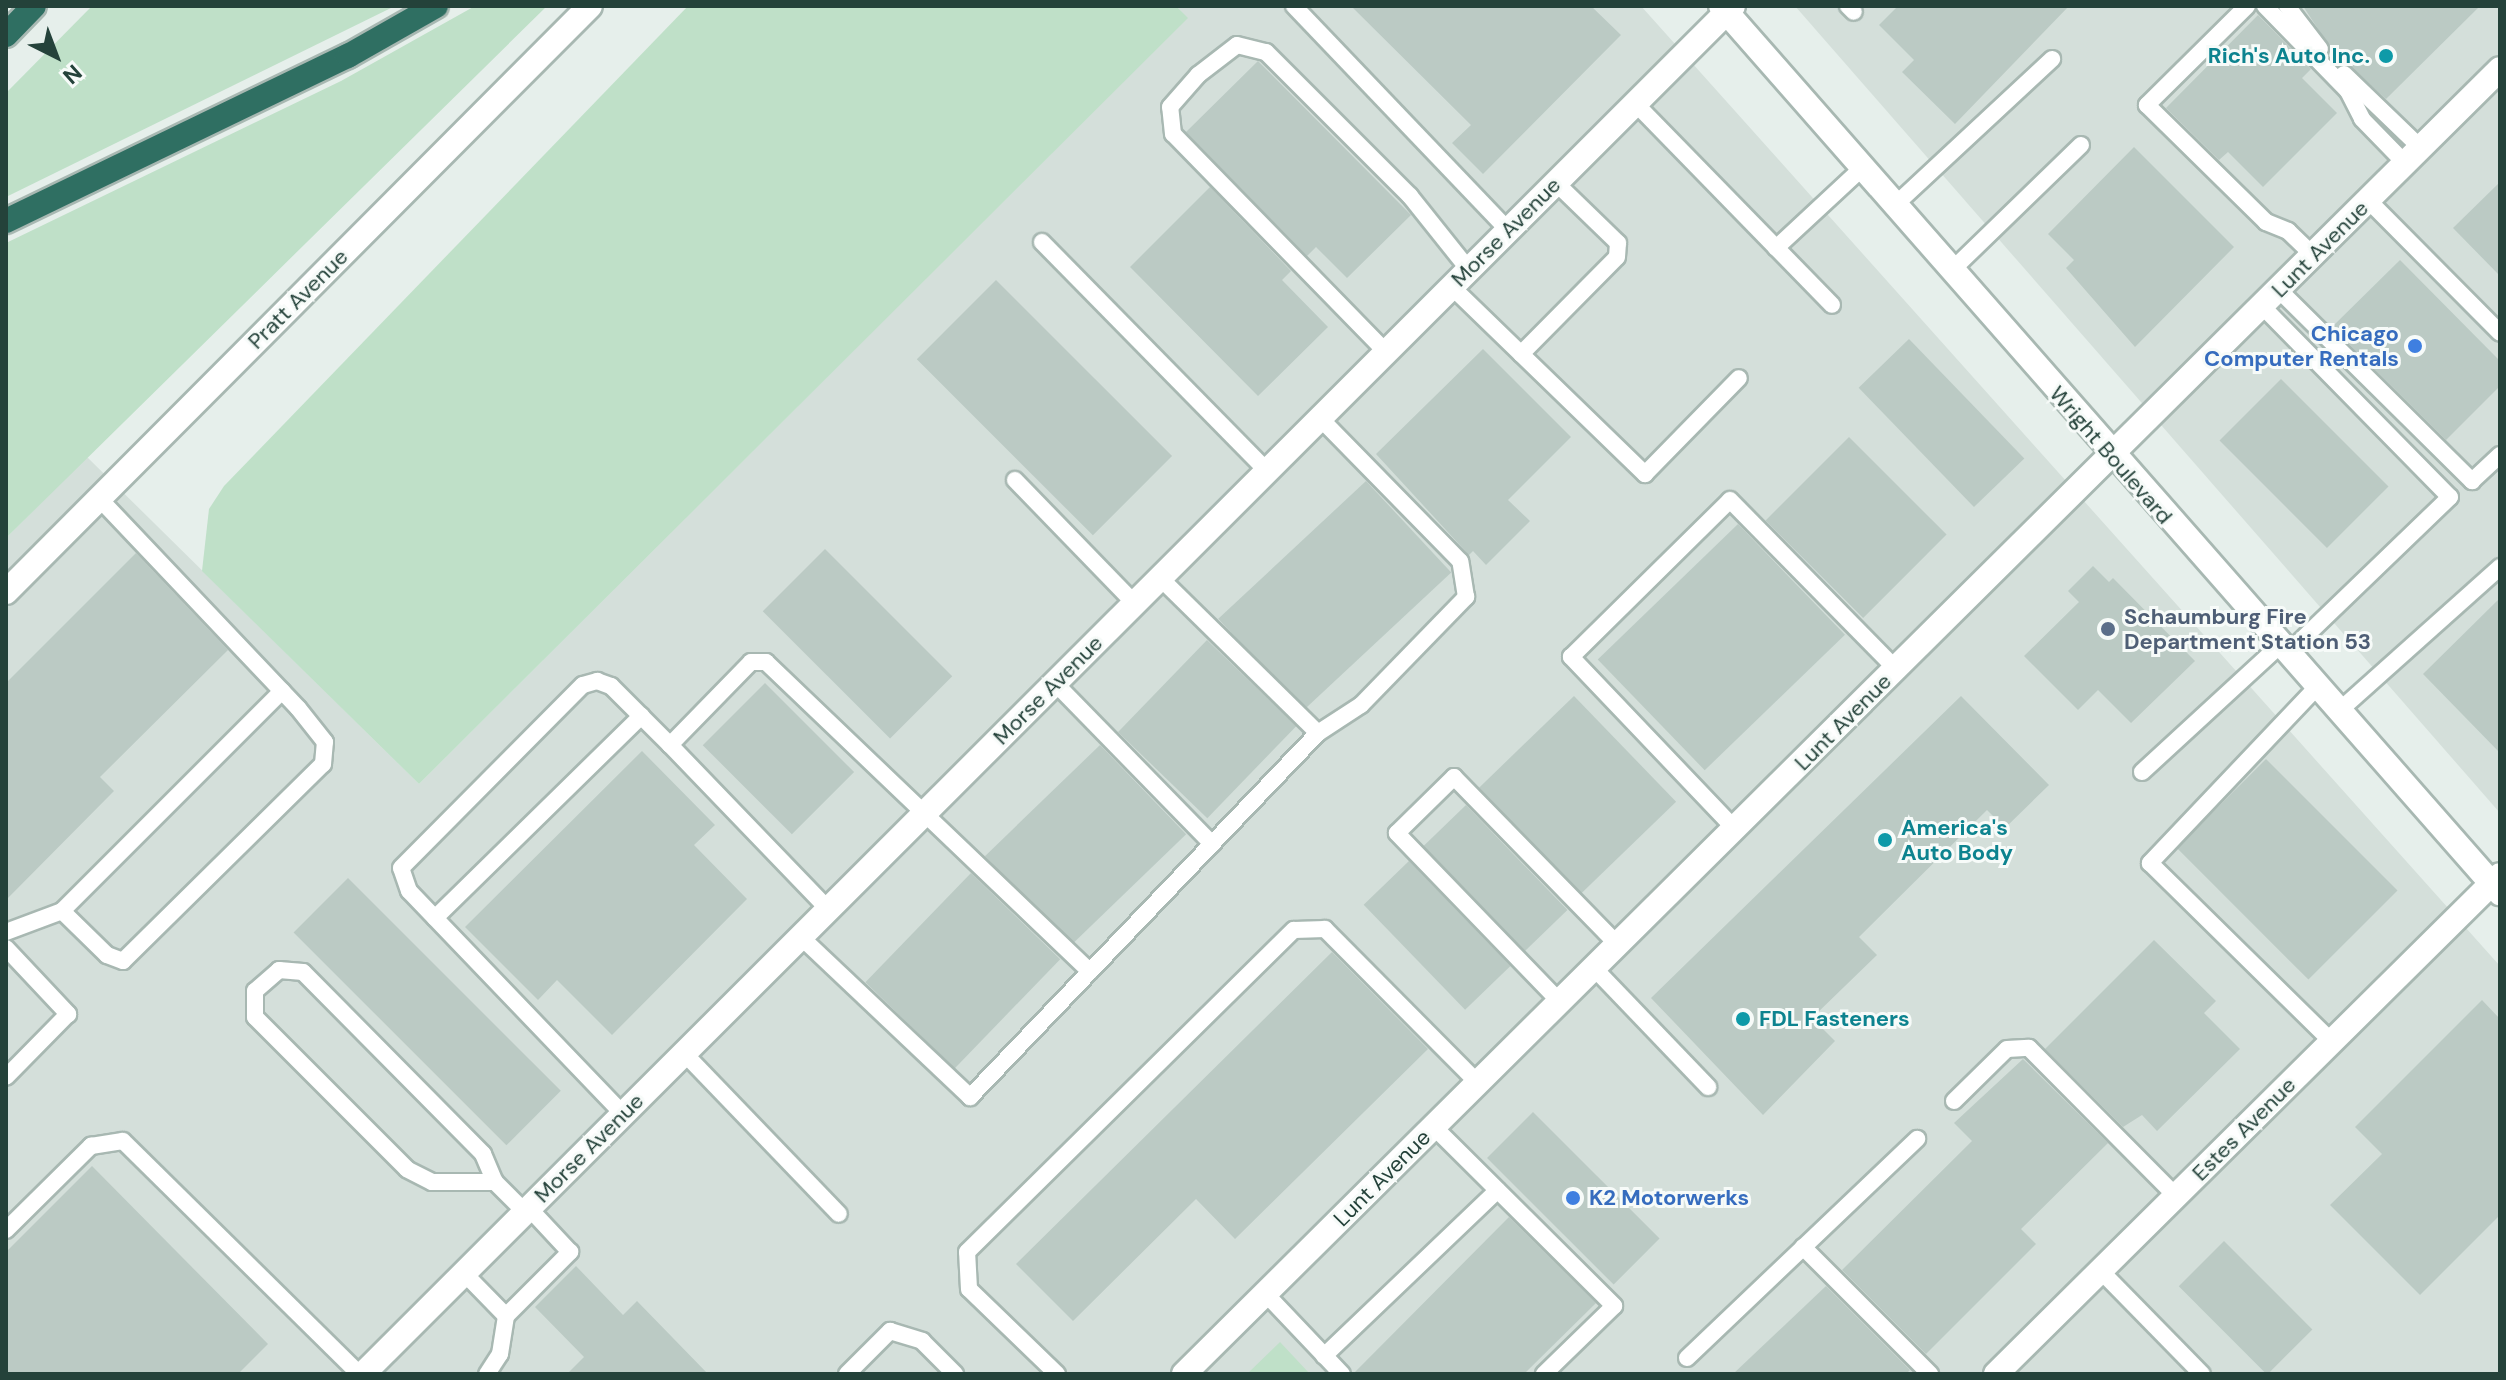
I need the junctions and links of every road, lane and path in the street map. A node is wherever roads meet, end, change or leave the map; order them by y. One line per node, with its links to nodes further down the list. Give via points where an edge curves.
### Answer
1 (34, 6): 9 (highway)
2 (436, 6): 19 (highway, via 348,56)
3 (590, 6): 37 (street, Pratt Avenue)
4 (1294, 6): 20 (lane)
5 (2247, 6): 23 (lane, via 2147,105 2266,222 2288,231)
6 (2265, 6): 14 (lane, via 2348,91 2362,119)
7 (2287, 6): 14 (lane)
8 (1723, 8): 12 (street, Morse Avenue); 15 (street, Wright Boulevard)
9 (6, 35)
10 (2052, 59): 18 (lane)
11 (2500, 69): 14 (street, Lunt Avenue)
12 (1635, 103): 16 (street, Morse Avenue); 22 (lane)
13 (2081, 145): 24 (lane)
14 (2413, 156): 17 (street, Lunt Avenue)
15 (1861, 169): 18 (street, Wright Boulevard); 22 (lane)
16 (1556, 183): 20 (street, Morse Avenue); 30 (lane, via 1618,243 1617,257)
17 (2368, 200): 23 (street, Lunt Avenue); 28 (lane)
18 (1894, 206): 24 (street, Wright Boulevard)
19 (6, 221)
20 (1508, 230): 25 (street, Morse Avenue)
21 (1042, 242): 35 (lane)
22 (1776, 248): 27 (lane)
23 (2313, 255): 26 (street, Lunt Avenue)
24 (1951, 271): 34 (street, Wright Boulevard)
25 (1460, 278): 29 (street, Morse Avenue); 29 (lane, via 1410,196 1266,52 1237,45 1198,75 1170,107 1173,134); 30 (lane)
26 (2270, 298): 33 (lane, via 2472,481); 34 (street, Lunt Avenue); 42 (lane, via 2450,497)
27 (1832, 305)
28 (2500, 333)
29 (1386, 352): 32 (street, Morse Avenue)
30 (1521, 354): 31 (lane, via 1645,474)
31 (1739, 378)
32 (1320, 418): 35 (street, Morse Avenue); 49 (lane, via 1460,561 1466,597 1361,705)
33 (2500, 455)
34 (2112, 456): 42 (street, Wright Boulevard); 43 (street, Lunt Avenue)
35 (1267, 471): 39 (street, Morse Avenue)
36 (1015, 480): 41 (lane)
37 (99, 498): 40 (street, Pratt Avenue); 46 (lane)
38 (2499, 564): 47 (lane)
39 (1160, 578): 41 (street, Morse Avenue); 49 (lane)
40 (6, 592)
41 (1134, 603): 44 (street, Morse Avenue)
42 (2284, 649): 45 (street, Wright Boulevard); 51 (lane)
43 (1896, 669): 53 (street, Lunt Avenue); 53 (lane, via 1730,500 1616,612 1571,657)
44 (1055, 683): 52 (street, Morse Avenue); 54 (lane)
45 (2317, 687): 47 (street, Wright Boulevard); 66 (lane, via 2150,863)
46 (282, 691): 57 (lane); 57 (lane, via 325,742 323,764 123,961 107,955)
47 (2339, 711): 55 (street, Wright Boulevard)
48 (641, 716): 50 (lane); 58 (lane); 58 (lane, via 611,686 597,681 583,685 401,868 409,891)
49 (1318, 733): 54 (lane)
50 (670, 745): 52 (lane, via 751,662 761,660); 56 (lane)
51 (2142, 772)
52 (923, 814): 56 (street, Morse Avenue); 64 (lane)
53 (1735, 829): 61 (street, Lunt Avenue)
54 (1212, 844): 64 (lane)
55 (2497, 884): 66 (street, Estes Avenue)
56 (828, 909): 60 (street, Morse Avenue)
57 (62, 911): 59 (lane)
58 (435, 918): 72 (lane)
59 (6, 932)
60 (801, 937): 64 (lane, via 970,1097); 67 (street, Morse Avenue)
61 (1618, 945): 63 (street, Lunt Avenue); 65 (lane, via 1454,777 1397,833)
62 (6, 948): 68 (lane, via 68,1014)
63 (1594, 968): 65 (street, Lunt Avenue); 70 (lane)
64 (1090, 972)
65 (1560, 1002): 69 (street, Lunt Avenue)
66 (2332, 1042): 77 (street, Estes Avenue)
67 (684, 1053): 72 (street, Morse Avenue); 79 (lane)
68 (6, 1077)
69 (1478, 1083): 73 (street, Lunt Avenue); 92 (lane, via 1325,929 1294,930 967,1252 969,1289)
70 (1708, 1087)
71 (1954, 1101): 77 (lane, via 2007,1049 2029,1048)
72 (623, 1114): 78 (street, Morse Avenue)
73 (1434, 1127): 76 (lane); 84 (street, Lunt Avenue)
74 (1917, 1139): 81 (lane)
75 (495, 1182): 75 (lane, via 483,1154 303,972 279,970 255,991 255,1017 407,1169 432,1182); 78 (lane)
76 (1498, 1190): 86 (lane); 95 (lane, via 1614,1306)
77 (2176, 1196): 82 (street, Estes Avenue)
78 (527, 1210): 83 (street, Morse Avenue); 85 (lane, via 570,1252)
79 (839, 1214)
80 (6, 1230): 88 (lane, via 91,1146 123,1141)
81 (1803, 1247): 87 (lane); 96 (lane)
82 (2101, 1271): 97 (street, Estes Avenue); 98 (lane)
83 (464, 1273): 85 (lane); 88 (street, Morse Avenue)
84 (1265, 1293): 86 (lane); 93 (street, Lunt Avenue)
85 (506, 1316): 89 (lane, via 500,1354)
86 (1324, 1356): 94 (lane)
87 (1687, 1358)
88 (361, 1374)
89 (487, 1374)
90 (847, 1374): 91 (lane, via 890,1331 922,1341)
91 (955, 1374)
92 (1057, 1374)
93 (1184, 1374)
94 (1342, 1374)
95 (1544, 1374)
96 (1930, 1374)
97 (1996, 1374)
98 (2202, 1374)

